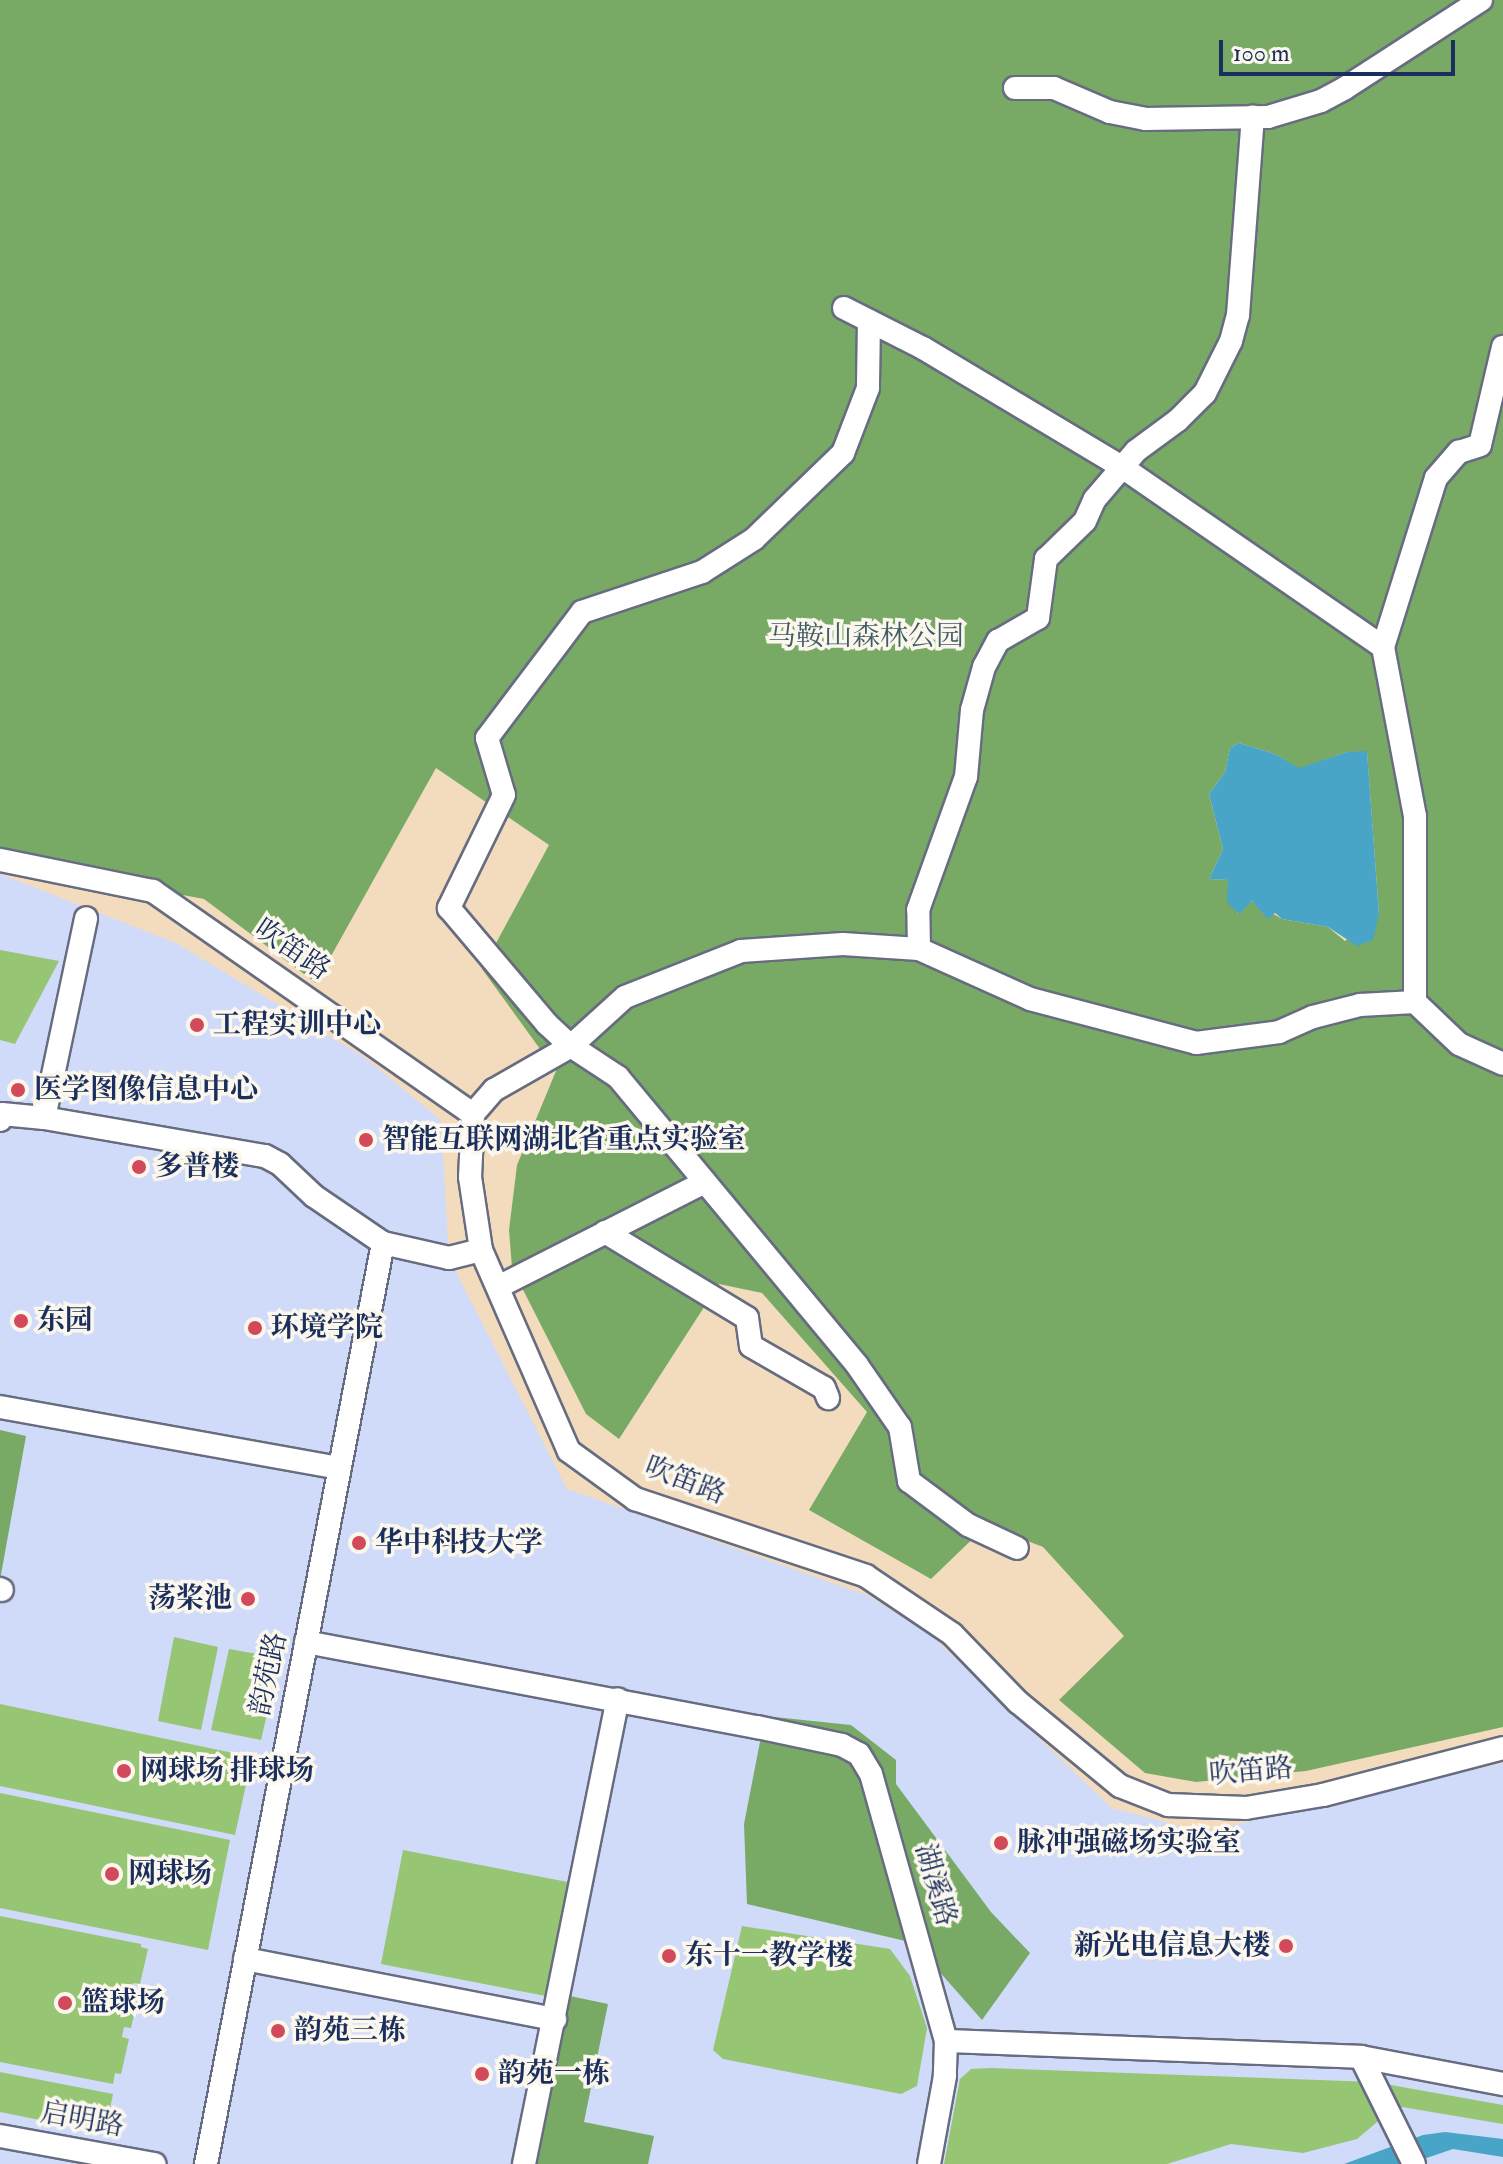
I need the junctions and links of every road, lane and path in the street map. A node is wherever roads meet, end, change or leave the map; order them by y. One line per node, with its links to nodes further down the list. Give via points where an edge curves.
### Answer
1 (1481, 0): 3 (street, via 1333,95)
2 (1015, 88): 3 (street, via 1054,88 1110,112 1145,119)
3 (1253, 117): 7 (street, via 1238,315 1231,341 1205,393)
4 (844, 308): 5 (street)
5 (869, 321): 7 (street); 13 (street, via 868,388 843,453 754,539 702,572 582,612 487,738 504,795 449,908)
6 (1503, 347): 8 (street, via 1480,445 1459,452 1436,478)
7 (1122, 467): 8 (street); 11 (street, via 1095,499 1085,521 1046,559 1038,618 998,641 984,667 972,710 966,777 918,910)
8 (1383, 647): 12 (street, via 1415,816)
9 (0, 860): 15 (street, 吹笛路, via 153,891)
10 (86, 918): 17 (street)
11 (919, 949): 12 (street, via 1030,999 1196,1043 1279,1032 1360,1005); 13 (street, via 843,944 741,951 625,997)
12 (1415, 1002): 14 (street, via 1459,1044)
13 (571, 1046): 15 (street, via 494,1090); 18 (street, via 618,1077)
14 (1503, 1064)
15 (473, 1114): 21 (street, 吹笛路, via 470,1177)
16 (1, 1117): 17 (street)
17 (44, 1118): 20 (street, via 265,1156)
18 (705, 1182): 19 (street); 26 (street, via 857,1365 900,1427 909,1481 968,1525)
19 (605, 1232): 22 (street); 23 (street, via 747,1318 751,1346 824,1388)
20 (383, 1243): 21 (street, via 449,1258); 25 (street, 韵苑路)
21 (481, 1250): 22 (street, 吹笛路)
22 (498, 1287): 29 (street, 吹笛路, via 569,1451 635,1499 866,1576 952,1634 1018,1702 1120,1786 1168,1805 1246,1808 1323,1795)
23 (828, 1398)
24 (0, 1407): 25 (street)
25 (340, 1468): 27 (street, 韵苑路)
26 (1017, 1548)
27 (306, 1642): 28 (street, 湖溪路); 30 (street, 韵苑路)
28 (618, 1699): 31 (street); 32 (street, 湖溪路, via 842,1745 859,1754 871,1774)
29 (1503, 1748)
30 (245, 1959): 31 (street); 37 (street, 韵苑路)
31 (555, 2019): 38 (street)
32 (946, 2041): 33 (street); 39 (street)
33 (1361, 2057): 34 (street); 40 (street)
34 (1503, 2084)
35 (0, 2136): 36 (street, 启明路)
36 (154, 2164)
37 (206, 2164)
38 (524, 2164)
39 (929, 2164)
40 (1414, 2164)

